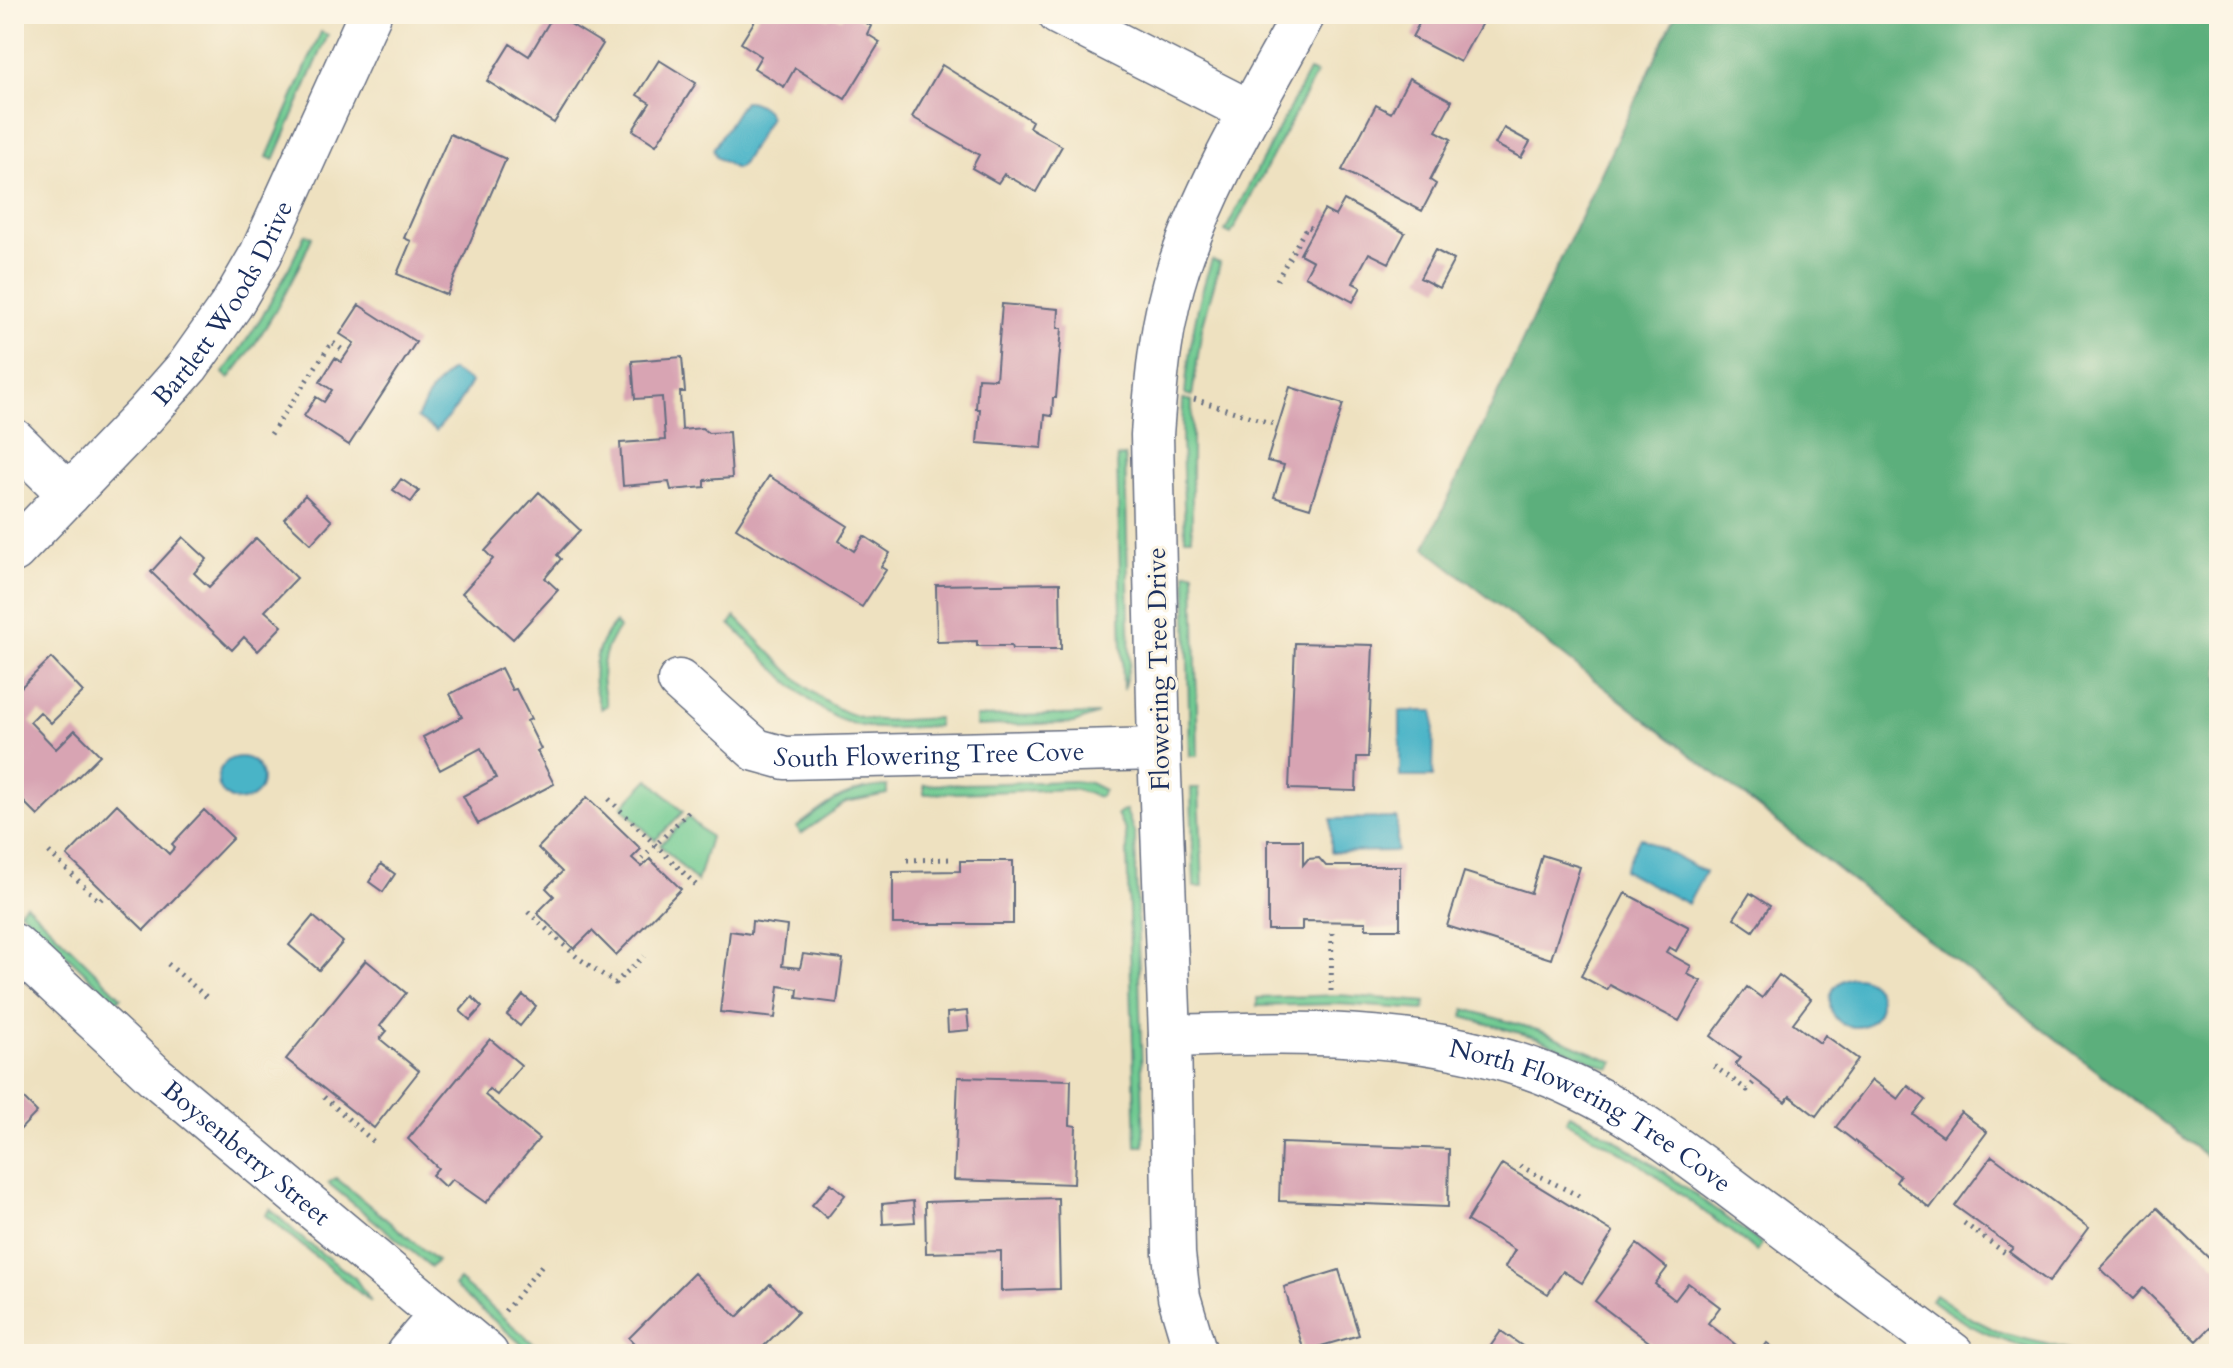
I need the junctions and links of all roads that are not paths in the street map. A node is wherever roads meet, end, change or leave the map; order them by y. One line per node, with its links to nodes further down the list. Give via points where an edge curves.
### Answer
1 (370, 14): 6 (street, Bartlett Woods Drive, via 261,254 232,304 188,366)
2 (1059, 14): 4 (street)
3 (1304, 14): 4 (street, Flowering Tree Drive)
4 (1251, 112): 9 (street, Flowering Tree Drive, via 1179,268 1155,388)
5 (14, 440): 6 (street)
6 (69, 494): 7 (street, Bartlett Woods Drive)
7 (14, 551)
8 (679, 681): 9 (street, South Flowering Tree Cove, via 756,750 785,758)
9 (1159, 749): 11 (street, Flowering Tree Drive)
10 (14, 945): 12 (street, Boysenberry Street, via 155,1076)
11 (1170, 1036): 15 (street, Flowering Tree Drive, via 1174,1254 1179,1297); 16 (street, North Flowering Tree Cove, via 1327,1032 1437,1045 1530,1068 1662,1136)
12 (440, 1315): 13 (street); 14 (street, Boysenberry Street)
13 (407, 1354)
14 (487, 1354)
15 (1196, 1354)
16 (1953, 1354)

